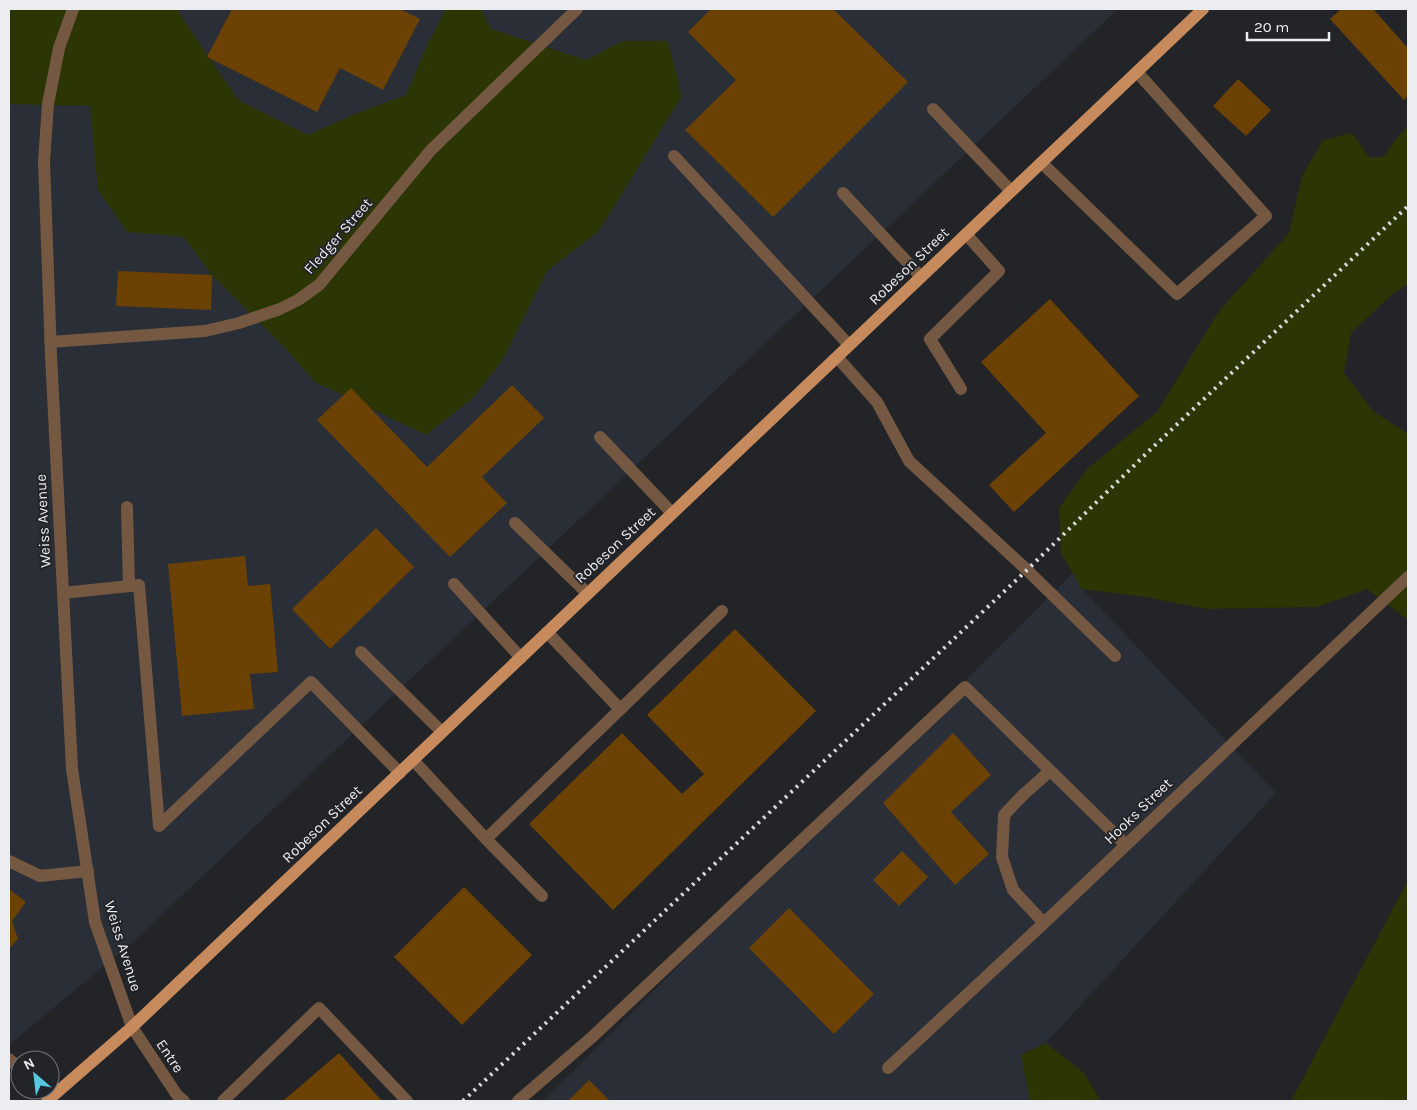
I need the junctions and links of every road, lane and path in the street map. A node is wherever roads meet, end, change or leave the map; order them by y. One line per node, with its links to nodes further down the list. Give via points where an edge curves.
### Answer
1 (73, 9): 12 (street, Weiss Avenue, via 59,48 48,104 44,161)
2 (577, 9): 12 (street, Fledger Street, via 432,150 319,284 298,300 262,316 205,331)
3 (1203, 9): 4 (main road, Robeson Street)
4 (1137, 72): 7 (main road, Robeson Street); 7 (street, via 1266,216 1177,294)
5 (932, 109): 8 (street)
6 (674, 156): 13 (street)
7 (1042, 163): 8 (main road, Robeson Street)
8 (1011, 192): 10 (main road, Robeson Street)
9 (843, 193): 11 (street)
10 (966, 234): 11 (main road, Robeson Street); 15 (street, via 999,271 930,339)
11 (921, 277): 13 (main road, Robeson Street)
12 (50, 342): 23 (street, Weiss Avenue)
13 (849, 345): 14 (main road, Robeson Street)
14 (837, 357): 18 (main road, Robeson Street); 28 (street, via 877,402 909,461)
15 (961, 389)
16 (600, 437): 18 (street)
17 (127, 507): 22 (street)
18 (672, 512): 24 (main road, Robeson Street)
19 (515, 522): 24 (street)
20 (1408, 576): 36 (street, Hooks Street)
21 (454, 584): 29 (street)
22 (129, 586): 23 (street); 34 (street, via 139,585 159,826 311,682)
23 (63, 593): 38 (street, Weiss Avenue, via 72,769)
24 (587, 593): 26 (main road, Robeson Street)
25 (722, 611): 30 (street)
26 (547, 632): 29 (main road, Robeson Street); 30 (street)
27 (361, 652): 31 (street)
28 (1115, 656)
29 (520, 658): 31 (main road, Robeson Street)
30 (620, 709): 35 (street)
31 (442, 732): 32 (main road, Robeson Street)
32 (413, 760): 34 (main road, Robeson Street); 35 (street)
33 (1050, 771): 36 (street); 40 (street, via 1004,815 1002,857 1013,890); 47 (street, via 965,687 591,1038)
34 (400, 772): 41 (main road, Robeson Street)
35 (486, 839): 39 (street)
36 (1126, 845): 40 (street, Hooks Street)
37 (9, 861): 38 (street, via 40,876)
38 (88, 871): 41 (street, Weiss Avenue, via 95,922)
39 (542, 896)
40 (1044, 924): 42 (street, Hooks Street)
41 (132, 1027): 43 (main road, Robeson Street); 44 (street, Entre)
42 (888, 1068)
43 (60, 1085)
44 (184, 1101)
45 (222, 1101): 46 (street, via 319,1008)
46 (407, 1101)
47 (518, 1101)

